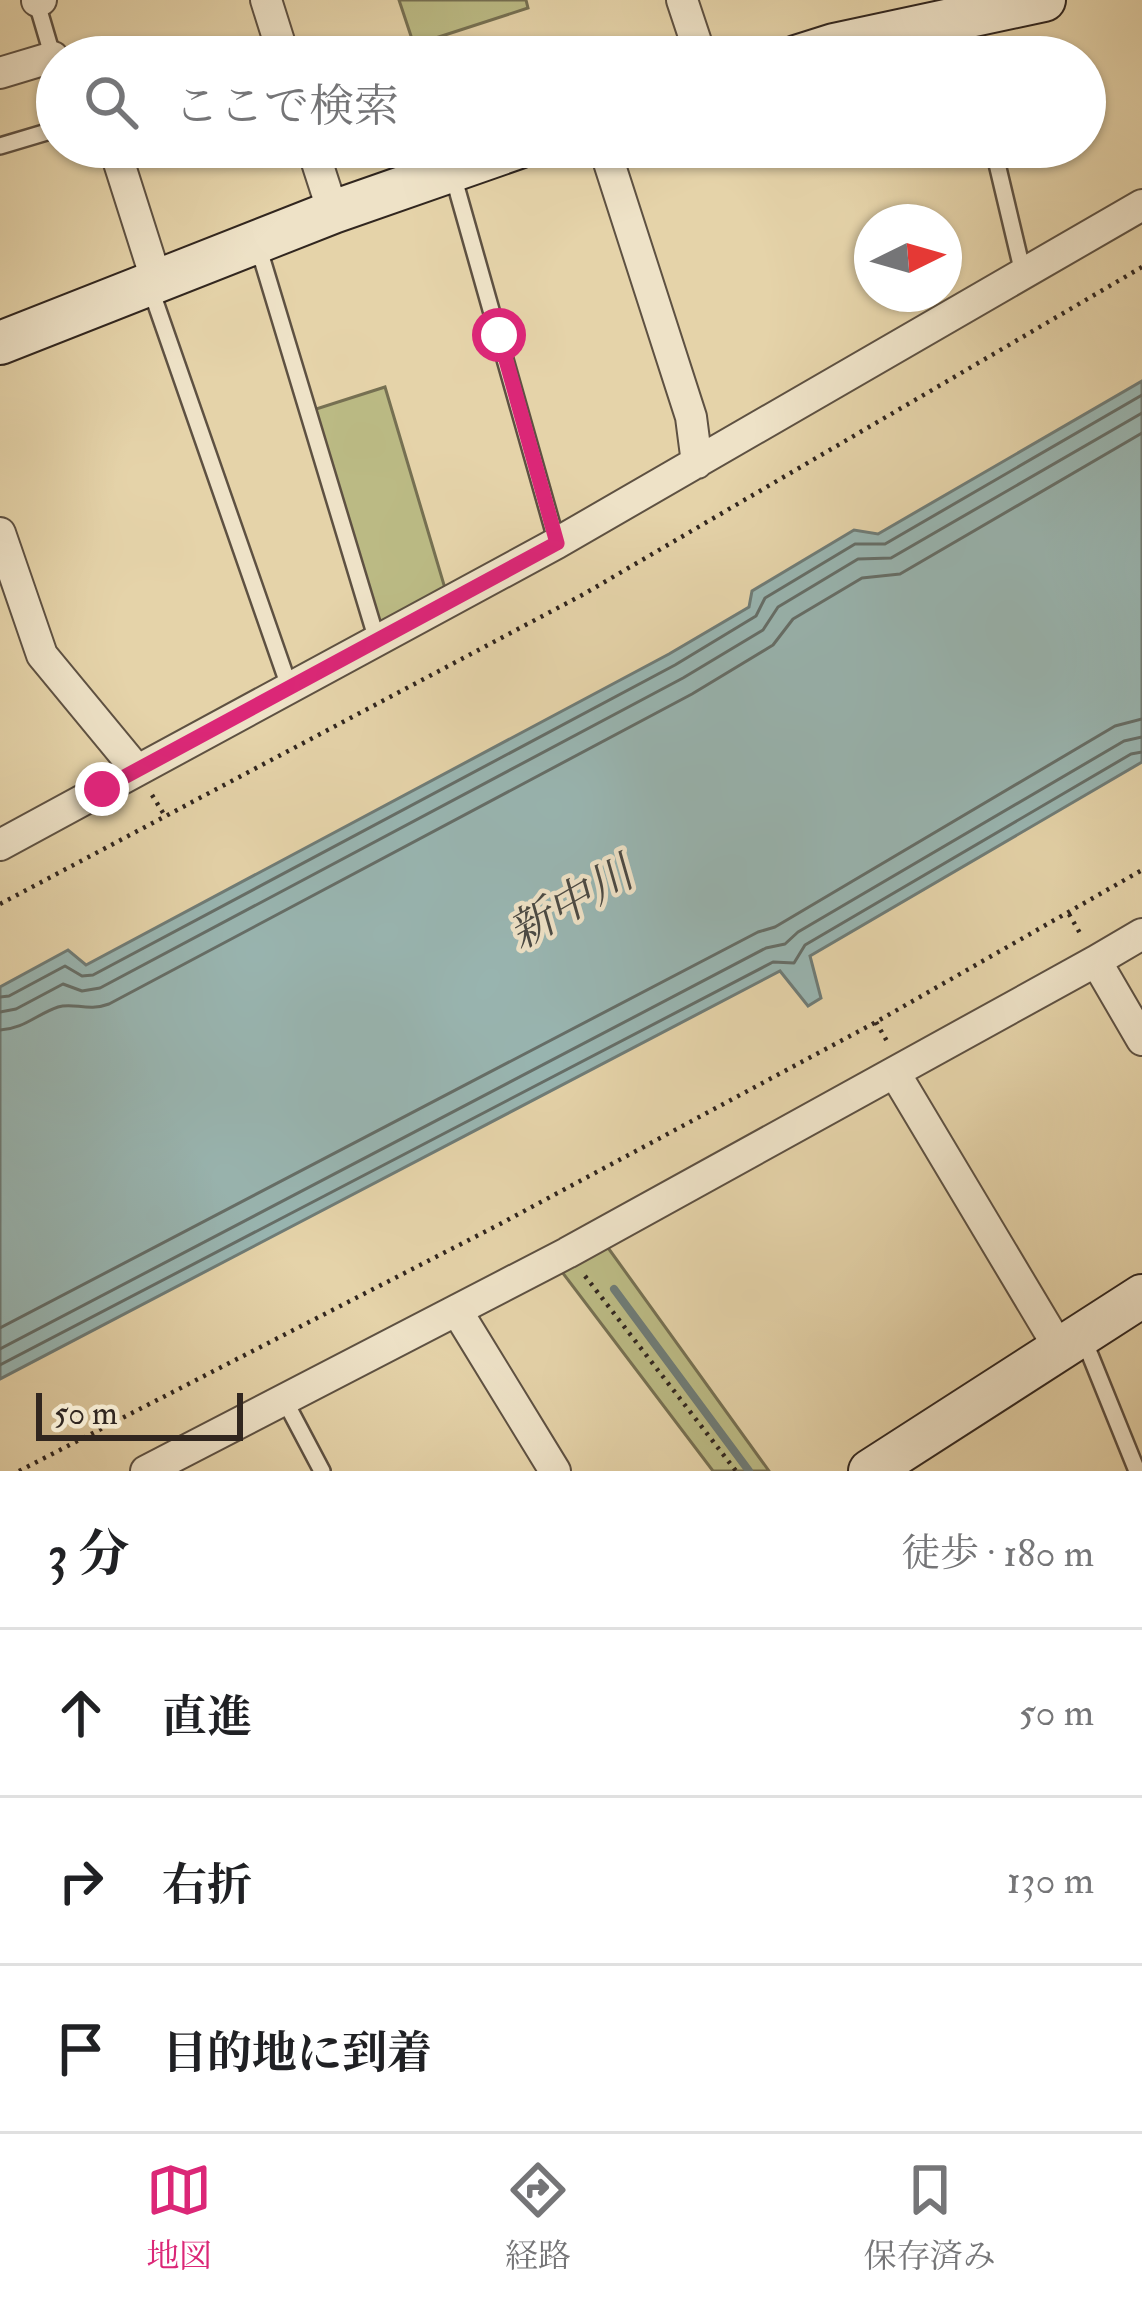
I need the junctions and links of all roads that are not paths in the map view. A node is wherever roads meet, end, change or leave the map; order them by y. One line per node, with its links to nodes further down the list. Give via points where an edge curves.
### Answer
1 (38, 0): 6 (lane)
2 (266, 0): 7 (street)
3 (682, 0): 8 (street)
4 (1044, 0): 5 (street)
5 (969, 23): 9 (street)
6 (48, 36)
7 (277, 36)
8 (694, 36)
9 (903, 36)
10 (36, 67): 11 (street)
11 (0, 73)
12 (36, 135): 13 (lane)
13 (0, 146)
14 (120, 168): 24 (street)
15 (319, 168): 21 (street)
16 (454, 168): 19 (street)
17 (611, 168): 26 (street, via 691,417)
18 (998, 168): 23 (lane)
19 (451, 169): 21 (street); 28 (lane)
20 (1142, 205): 23 (street)
21 (333, 212): 22 (street)
22 (257, 244): 24 (street); 29 (lane)
23 (1023, 273): 26 (street)
24 (153, 284): 25 (street); 30 (lane)
25 (0, 343)
26 (697, 464): 28 (street)
27 (0, 532): 31 (street, via 42,655)
28 (557, 543): 29 (street)
29 (377, 640): 30 (street)
30 (290, 689): 31 (street)
31 (136, 770): 32 (street)
32 (0, 845)
33 (1142, 934): 34 (street)
34 (1093, 956): 35 (street); 36 (street)
35 (1142, 1040)
36 (896, 1067): 38 (street); 39 (street)
37 (1142, 1296): 39 (street)
38 (457, 1311): 40 (street); 43 (street)
39 (1072, 1343): 44 (street); 45 (lane)
40 (285, 1401): 41 (street); 42 (lane)
41 (146, 1471)
42 (322, 1471)
43 (555, 1471)
44 (869, 1471)
45 (1137, 1471)

